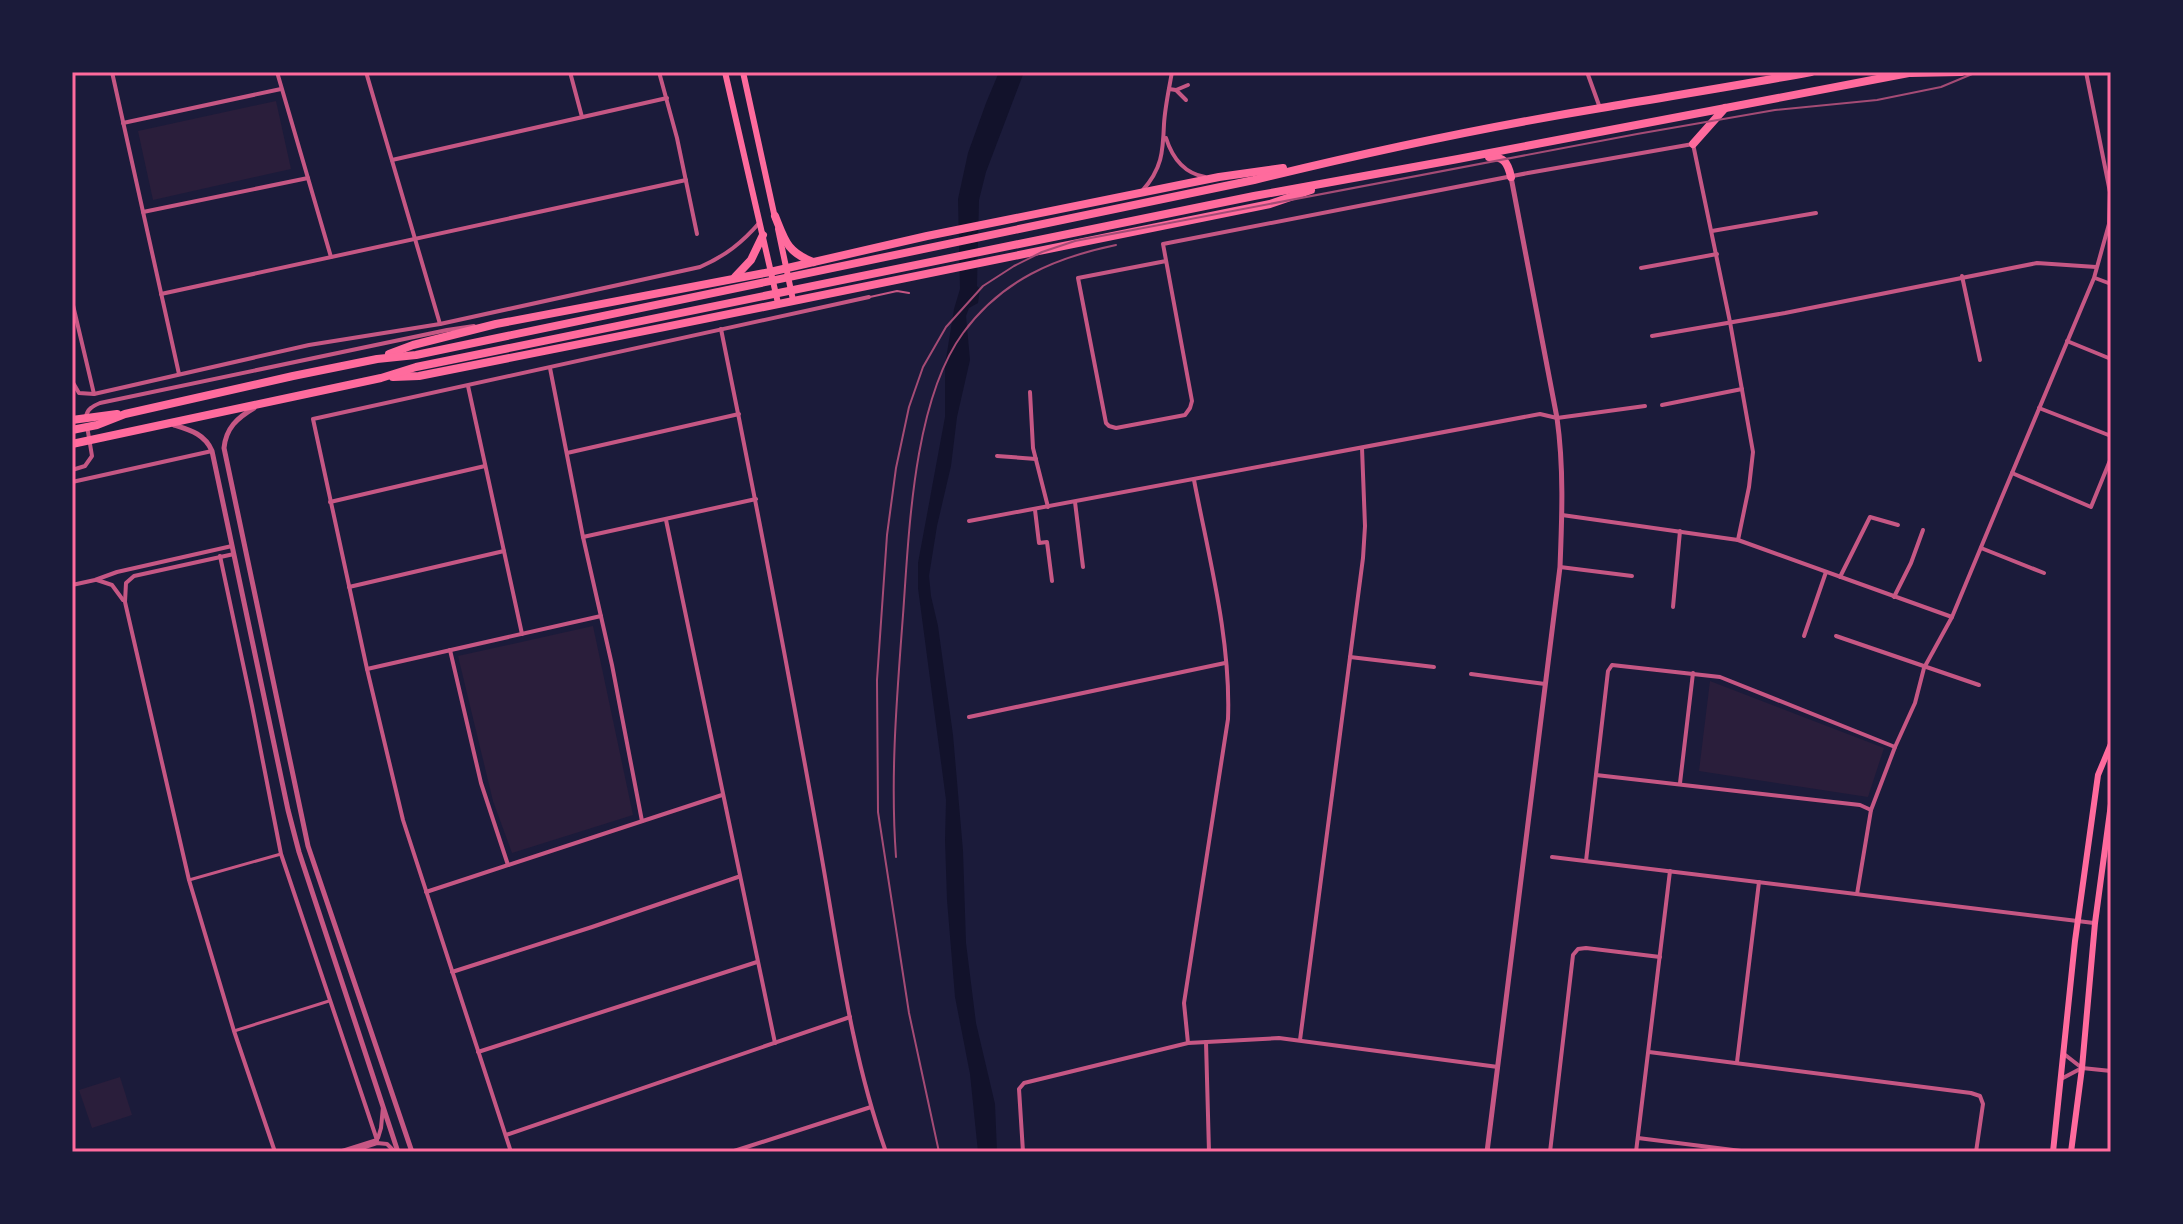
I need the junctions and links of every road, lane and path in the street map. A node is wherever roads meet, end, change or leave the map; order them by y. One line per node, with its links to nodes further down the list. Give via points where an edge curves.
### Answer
1 (112, 72): 23 (street)
2 (277, 72): 15 (street)
3 (366, 72): 27 (street)
4 (570, 72): 22 (street)
5 (659, 72): 18 (street)
6 (725, 72): 38 (main road)
7 (743, 72): 37 (main road)
8 (1172, 72): 16 (street)
9 (1587, 72): 21 (street)
10 (1807, 72): 21 (highway)
11 (1961, 72): 13 (highway)
12 (2086, 72): 39 (street, via 2110,192)
13 (1910, 73): 20 (highway)
14 (1188, 85): 17 (street)
15 (282, 89): 23 (street); 31 (street)
16 (1169, 89): 17 (street); 24 (street)
17 (1176, 90): 19 (street)
18 (667, 98): 22 (street); 32 (street)
19 (1186, 100)
20 (1726, 107): 25 (highway); 26 (highway)
21 (1600, 108): 28 (highway)
22 (582, 117): 27 (street)
23 (123, 123): 35 (street)
24 (1165, 136): 29 (street, via 1171,153 1188,171); 34 (street, via 1162,158)
25 (1693, 144): 30 (street); 40 (street)
26 (1458, 159): 30 (highway, via 1498,156); 33 (highway)
27 (392, 160): 43 (street)
28 (1337, 160): 29 (highway); 72 (highway)
29 (1219, 177): 34 (highway)
30 (1511, 177): 47 (street, via 1163,244); 89 (street)
31 (308, 178): 35 (street); 45 (street)
32 (686, 180): 41 (street); 43 (street)
33 (1335, 182): 58 (highway, via 1270,204); 77 (highway)
34 (1141, 192): 46 (highway)
35 (143, 212): 60 (street)
36 (1816, 213): 40 (street)
37 (775, 216): 48 (highway, via 792,252); 51 (main road)
38 (760, 222): 42 (main road); 67 (street, via 729,253 700,267)
39 (2110, 225): 49 (street)
40 (1712, 231): 44 (street)
41 (697, 234)
42 (763, 235): 52 (main road); 54 (highway, via 751,260)
43 (415, 239): 45 (street); 67 (street)
44 (1717, 254): 50 (street); 66 (street)
45 (331, 257): 60 (street)
46 (841, 257): 48 (highway); 58 (highway, via 826,278)
47 (1166, 261): 47 (street, via 1190,408 1185,415 1116,428 1106,423 1078,278)
48 (814, 263): 51 (highway)
49 (2096, 267): 53 (street, via 2037,263); 55 (street)
50 (1641, 268)
51 (786, 269): 52 (highway); 62 (main road)
52 (770, 272): 54 (highway); 64 (main road)
53 (1962, 276): 66 (street); 74 (street)
54 (734, 277): 57 (highway)
55 (2094, 278): 56 (street); 71 (street)
56 (2111, 284)
57 (685, 287): 65 (highway, via 705,292 710,301 708,312); 68 (highway)
58 (840, 291): 62 (highway)
59 (909, 293): 61 (lane)
60 (161, 294): 76 (street)
61 (869, 297): 69 (street)
62 (793, 300): 64 (highway)
63 (72, 301): 82 (street)
64 (778, 303): 65 (highway)
65 (693, 322): 77 (highway, via 419,376)
66 (1730, 322): 70 (street); 80 (street)
67 (440, 324): 76 (street, via 309,345)
68 (496, 324): 72 (highway); 102 (street, via 100,403 86,412 92,456 85,466)
69 (721, 329): 75 (street); 88 (street)
70 (1652, 336)
71 (2067, 341): 73 (street); 86 (street)
72 (377, 359): 87 (highway)
73 (2111, 359)
74 (1980, 360)
75 (550, 368): 79 (street); 97 (street)
76 (179, 374): 82 (street)
77 (381, 378): 83 (highway)
78 (72, 381): 82 (street, via 79,393)
79 (468, 386): 101 (street); 107 (street, via 313,419)
80 (1743, 389): 84 (street); 118 (street, via 1753,452)
81 (1030, 392): 100 (street)
82 (94, 394)
83 (261, 403): 91 (highway); 201 (street, via 232,424 224,448 308,846)
84 (1662, 405)
85 (1645, 406): 89 (street)
86 (2039, 408): 93 (street); 103 (street)
87 (125, 414): 90 (highway); 92 (highway)
88 (739, 414): 97 (street); 106 (street)
89 (1557, 418): 95 (street, via 1540,414); 111 (street)
90 (72, 420)
91 (169, 423): 94 (highway); 96 (street, via 196,432)
92 (72, 430)
93 (2111, 436)
94 (72, 444)
95 (1362, 448): 104 (street); 143 (street, via 1364,542)
96 (212, 451): 105 (street); 119 (street)
97 (567, 453): 117 (street)
98 (997, 456): 100 (street)
99 (2111, 458): 103 (street, via 2091,507)
100 (1036, 459): 109 (street)
101 (485, 466): 107 (street); 121 (street)
102 (72, 470)
103 (2012, 473): 120 (street)
104 (1194, 479): 108 (street); 144 (street)
105 (72, 482)
106 (756, 499): 112 (street); 177 (street)
107 (330, 502): 133 (street)
108 (1075, 502): 109 (street); 124 (street)
109 (1048, 507): 110 (street)
110 (1035, 510): 113 (street); 131 (street, via 1039,543 1047,542)
111 (1562, 515): 116 (street); 125 (street)
112 (666, 520): 117 (street); 157 (street)
113 (969, 521)
114 (1898, 525): 129 (street, via 1870,517)
115 (1923, 530): 134 (street)
116 (1680, 531): 118 (street); 136 (street)
117 (583, 537): 137 (street)
118 (1738, 540): 126 (street)
119 (232, 546): 122 (street); 130 (street)
120 (1981, 548): 127 (street); 138 (street)
121 (504, 551): 133 (street); 139 (street)
122 (234, 554): 123 (street); 191 (street, via 299,852)
123 (220, 556): 135 (street, via 134,576 126,583); 161 (street)
124 (1083, 567)
125 (1560, 567): 128 (street); 150 (street)
126 (1826, 572): 129 (street); 140 (street)
127 (2044, 573)
128 (1632, 576)
129 (1840, 577): 134 (street)
130 (95, 580): 132 (street); 135 (street, via 112,585)
131 (1052, 581)
132 (72, 585)
133 (349, 587): 147 (street)
134 (1894, 597): 138 (street)
135 (125, 602): 167 (street)
136 (1673, 607)
137 (601, 616): 139 (street); 160 (street)
138 (1952, 617): 146 (street)
139 (522, 634): 142 (street)
140 (1804, 636)
141 (1836, 636): 146 (street)
142 (450, 650): 147 (street); 164 (street, via 487,805)
143 (1350, 657): 145 (street); 179 (street)
144 (1225, 663): 152 (street); 182 (street, via 1228,719 1184,1003)
145 (1434, 667)
146 (1924, 668): 151 (street); 154 (street)
147 (367, 669): 169 (street)
148 (1693, 673): 154 (street, via 1720,677); 155 (street, via 1612,665); 156 (street)
149 (1471, 674): 150 (street)
150 (1545, 684): 187 (street)
151 (1979, 685)
152 (969, 717)
153 (2111, 744): 171 (main road, via 2098,775)
154 (1895, 747): 159 (street)
155 (1596, 775): 156 (street); 163 (street)
156 (1680, 783): 159 (street)
157 (722, 795): 160 (street); 166 (street)
158 (2111, 804): 172 (main road)
159 (1871, 810): 170 (street)
160 (642, 821): 164 (street)
161 (281, 854): 167 (street); 176 (street)
162 (1552, 857): 163 (street)
163 (1586, 861): 165 (street)
164 (508, 865): 169 (street)
165 (1670, 871): 168 (street); 173 (street)
166 (739, 876): 174 (street); 175 (street)
167 (189, 880): 178 (street)
168 (1759, 882): 170 (street); 186 (street)
169 (426, 892): 175 (street)
170 (1857, 894): 171 (street)
171 (2078, 921): 172 (street); 185 (main road)
172 (2095, 923): 188 (main road)
173 (1660, 957): 184 (street); 208 (street, via 1586,948 1573,955)
174 (757, 962): 181 (street); 183 (street)
175 (452, 972): 183 (street)
176 (331, 1000): 178 (street); 195 (street)
177 (850, 1017): 181 (street); 192 (street)
178 (234, 1031): 196 (street)
179 (1300, 1040): 180 (street); 187 (street)
180 (1206, 1042): 182 (street); 206 (street)
181 (775, 1043): 193 (street)
182 (1188, 1043): 205 (street, via 1024,1083 1018,1100)
183 (478, 1052): 193 (street)
184 (1649, 1052): 186 (street); 194 (street)
185 (2064, 1054): 188 (street); 190 (main road)
186 (1737, 1064): 211 (street, via 1980,1096)
187 (1498, 1067): 207 (street)
188 (2082, 1068): 189 (street); 190 (street); 213 (main road)
189 (2111, 1071)
190 (2061, 1079): 212 (main road)
191 (383, 1107): 195 (street); 200 (street)
192 (871, 1107): 203 (street); 204 (street)
193 (506, 1135): 202 (street)
194 (1638, 1138): 209 (street); 210 (street)
195 (377, 1142): 197 (street); 198 (street); 199 (street); 200 (street)
196 (275, 1152)
197 (339, 1152)
198 (350, 1152)
199 (381, 1152)
200 (396, 1152)
201 (412, 1152)
202 (511, 1152)
203 (731, 1152)
204 (886, 1152)
205 (1023, 1152)
206 (1209, 1152)
207 (1487, 1152)
208 (1550, 1152)
209 (1636, 1152)
210 (1749, 1152)
211 (1976, 1152)
212 (2053, 1152)
213 (2071, 1152)

